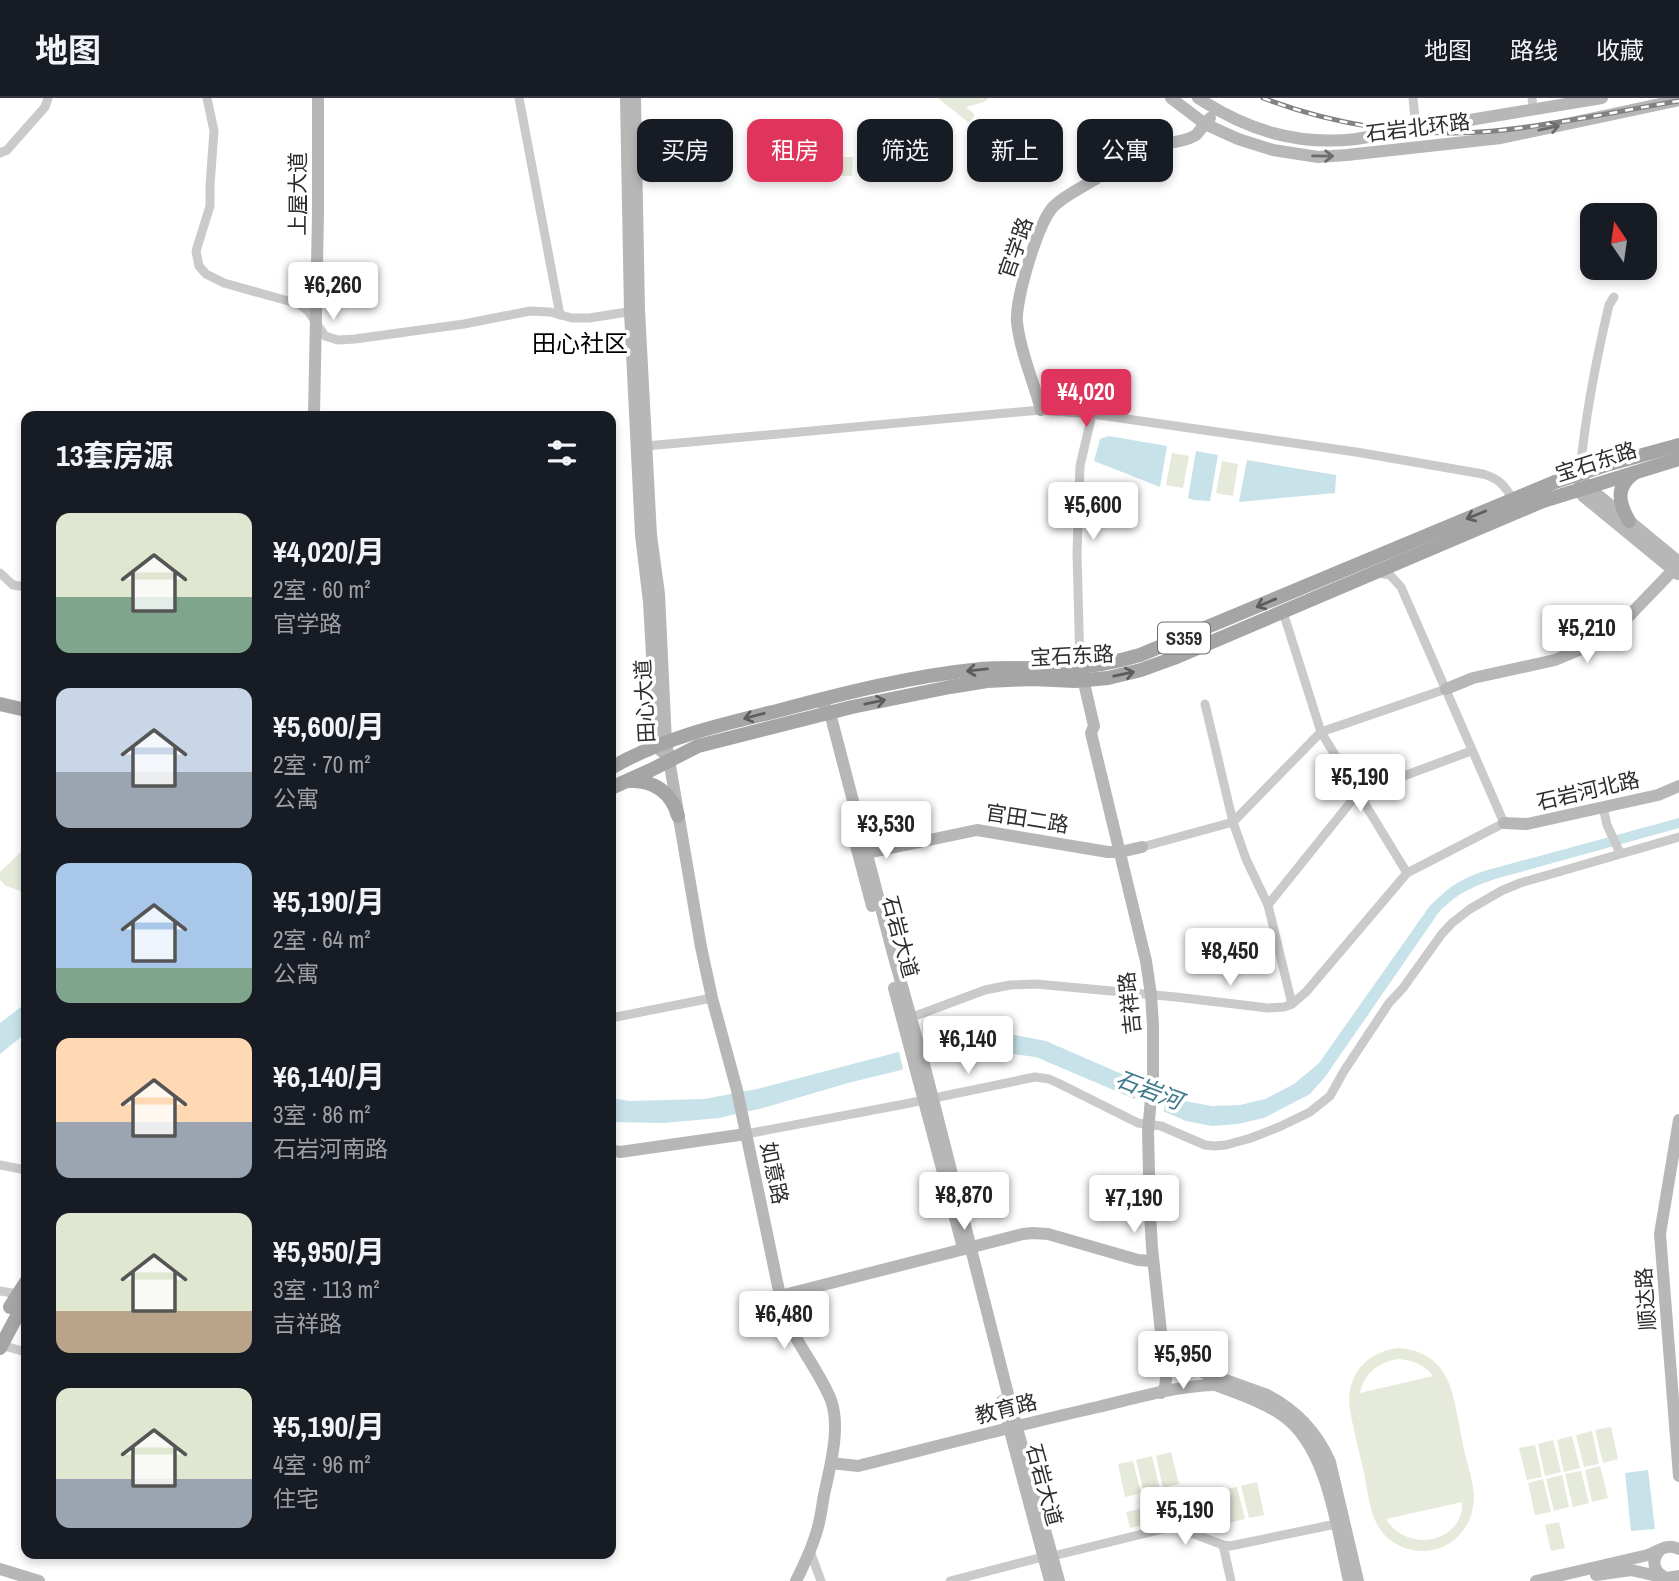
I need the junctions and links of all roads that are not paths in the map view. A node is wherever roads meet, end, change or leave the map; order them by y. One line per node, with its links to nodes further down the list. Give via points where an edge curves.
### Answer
1 (48, 98): 16 (street, via 30,124)
2 (207, 98): 20 (street, via 214,131 210,206 196,251 199,266 224,283 299,304)
3 (318, 98): 20 (street, 上屋大道)
4 (519, 98): 19 (street)
5 (626, 98): 18 (street, 田心大道)
6 (635, 98): 18 (street, 田心大道)
7 (1171, 98): 14 (street, 石岩北环路)
8 (1198, 98): 13 (street, 石岩北环路)
9 (1413, 98): 15 (street)
10 (1602, 98): 12 (street, 石岩北环路)
11 (1679, 100): 14 (street, 石岩北环路, one-way to 11, via 1282,152 1348,156 1501,138)
12 (1533, 104): 15 (street, 石岩北环路)
13 (1217, 110): 14 (street, 官学路); 15 (street, 石岩北环路, via 1264,131 1305,139 1340,141)
14 (1205, 124): 21 (street, 官学路, via 1184,141 1130,153 1059,201 1047,216 1017,314)
15 (1416, 130)
16 (0, 153)
17 (1615, 297): 28 (street, via 1610,301 1595,369)
18 (635, 311): 19 (street, via 589,318); 25 (street, 田心大道); 48 (street, 田心大道, via 641,536)
19 (559, 315): 20 (street, via 530,311 338,340 325,336)
20 (315, 321): 22 (street, 上屋大道)
21 (1041, 410): 23 (street); 25 (street)
22 (314, 411)
23 (1092, 414): 29 (street, via 1483,474 1503,484); 38 (street, via 1080,466)
24 (1679, 444): 28 (main road, 宝石东路 / S359)
25 (646, 446): 48 (street, 田心大道, via 650,535 659,594)
26 (1679, 459): 27 (main road, 宝石东路 / S359)
27 (1637, 471): 28 (main road, 宝石东路 / S359); 30 (main road, via 1620,491)
28 (1582, 483): 29 (main road, 宝石东路 / S359); 30 (street); 32 (street, via 1583,496)
29 (1517, 505): 31 (main road, 宝石东路 / S359); 38 (main road, 宝石东路 / S359, one-way to 38)
30 (1629, 521): 32 (street)
31 (1409, 558): 34 (main road, 宝石东路 / S359); 36 (street, via 1402,568)
32 (1678, 568): 39 (street, via 1628,618 1588,646 1555,660)
33 (0, 573): 35 (street)
34 (1373, 573): 36 (street, via 1388,574); 37 (main road, 宝石东路 / S359)
35 (21, 586)
36 (1401, 587): 39 (street)
37 (1283, 612): 38 (main road, 宝石东路 / S359, one-way to 37, via 1125,675 1158,665); 47 (street)
38 (1080, 676): 40 (main road, 宝石东路 / S359, one-way to 40, via 1006,668 955,672); 45 (main road, 宝石东路 / S359, one-way to 38, via 978,682); 63 (street, 吉祥路, via 1086,728 1091,733)
39 (1446, 688): 47 (street); 49 (street)
40 (819, 700): 45 (street, 石岩大道); 48 (main road, 宝石东路 / S359, one-way to 48)
41 (0, 704): 43 (main road)
42 (1205, 704): 58 (street)
43 (21, 708)
44 (0, 713): 46 (main road)
45 (826, 714): 50 (main road, 宝石东路 / S359, via 698,746); 64 (street, 石岩大道); 71 (street, 石岩大道)
46 (21, 718)
47 (1321, 732): 55 (street); 58 (street)
48 (661, 743): 50 (street, 田心大道); 51 (main road, 宝石东路 / S359)
49 (1471, 751): 55 (street); 59 (street)
50 (668, 761): 52 (main road, 宝石东路 / S359); 57 (street, 如意路)
51 (616, 766)
52 (625, 782): 53 (main road, 宝石东路 / S359); 57 (main road, via 640,781 660,788 674,803)
53 (616, 786)
54 (1679, 786): 56 (street, 石岩河北路)
55 (1358, 793): 65 (street); 66 (street)
56 (1603, 807): 59 (street, 石岩河北路, via 1527,824); 62 (street)
57 (678, 816): 68 (street, 如意路)
58 (1233, 822): 61 (street); 66 (street)
59 (1504, 823): 65 (street)
60 (1679, 837): 62 (street)
61 (1142, 847): 63 (street, 官田二路)
62 (1619, 851): 74 (street, via 1510,887 1461,915 1389,1003 1330,1096 1310,1112 1251,1138 1214,1146)
63 (1119, 852): 64 (street, 官田二路, via 977,830); 67 (street, 吉祥路)
64 (867, 853): 71 (street, 石岩大道)
65 (1407, 873): 69 (street)
66 (1268, 905): 69 (street)
67 (1151, 995): 69 (street, via 1268,1008); 71 (street, via 1010,985); 74 (street, 吉祥路, via 1153,1083)
68 (712, 998): 70 (street); 75 (street, 如意路, bridge)
69 (1292, 1004)
70 (616, 1017)
71 (906, 1019): 72 (street, 石岩大道)
72 (928, 1099): 74 (street, via 1042,1077); 75 (street); 79 (street, 石岩大道)
73 (1679, 1120): 90 (street, 顺达路, via 1660,1234)
74 (1148, 1125): 80 (street, 吉祥路)
75 (746, 1134): 76 (street); 84 (street, 如意路)
76 (616, 1151)
77 (0, 1164): 78 (street)
78 (21, 1169)
79 (967, 1248): 80 (street, via 1040,1233); 84 (street); 93 (street, 石岩大道)
80 (1153, 1261): 89 (street, 吉祥路)
81 (0, 1291): 82 (street)
82 (21, 1292)
83 (21, 1296): 86 (main road)
84 (779, 1296): 95 (street, 如意路, via 789,1325 832,1404)
85 (21, 1299): 87 (main road)
86 (0, 1326)
87 (1, 1346): 88 (street)
88 (21, 1349)
89 (1165, 1362): 91 (street); 92 (street, via 1166,1382); 113 (street, via 1267,1395 1315,1434 1329,1462)
90 (1675, 1381): 94 (street, 顺达路)
91 (1214, 1385): 92 (street, 教育路); 97 (street, via 1272,1409 1295,1426 1320,1465)
92 (1161, 1393): 93 (street, 教育路)
93 (1013, 1427): 95 (street, 教育路, via 858,1466); 102 (street, 石岩大道)
94 (1678, 1453): 96 (street, 顺达路)
95 (831, 1463): 101 (street, 如意路)
96 (1679, 1476)
97 (1336, 1524): 99 (street); 112 (street)
98 (1679, 1536): 100 (street)
99 (1223, 1545): 102 (street, via 1167,1528); 111 (street)
100 (1670, 1548): 104 (street, via 1657,1554 1654,1564 1658,1573); 114 (street)
101 (810, 1551): 106 (street, 如意路); 107 (street)
102 (1048, 1557): 108 (street); 109 (street, 石岩大道); 110 (street, 石岩大道)
103 (0, 1569): 105 (street)
104 (1671, 1578): 115 (street, via 1624,1570)
105 (39, 1581)
106 (796, 1581)
107 (821, 1581)
108 (950, 1581)
109 (1050, 1581)
110 (1059, 1581)
111 (1231, 1581)
112 (1349, 1581)
113 (1358, 1581)
114 (1536, 1581)
115 (1572, 1581)

